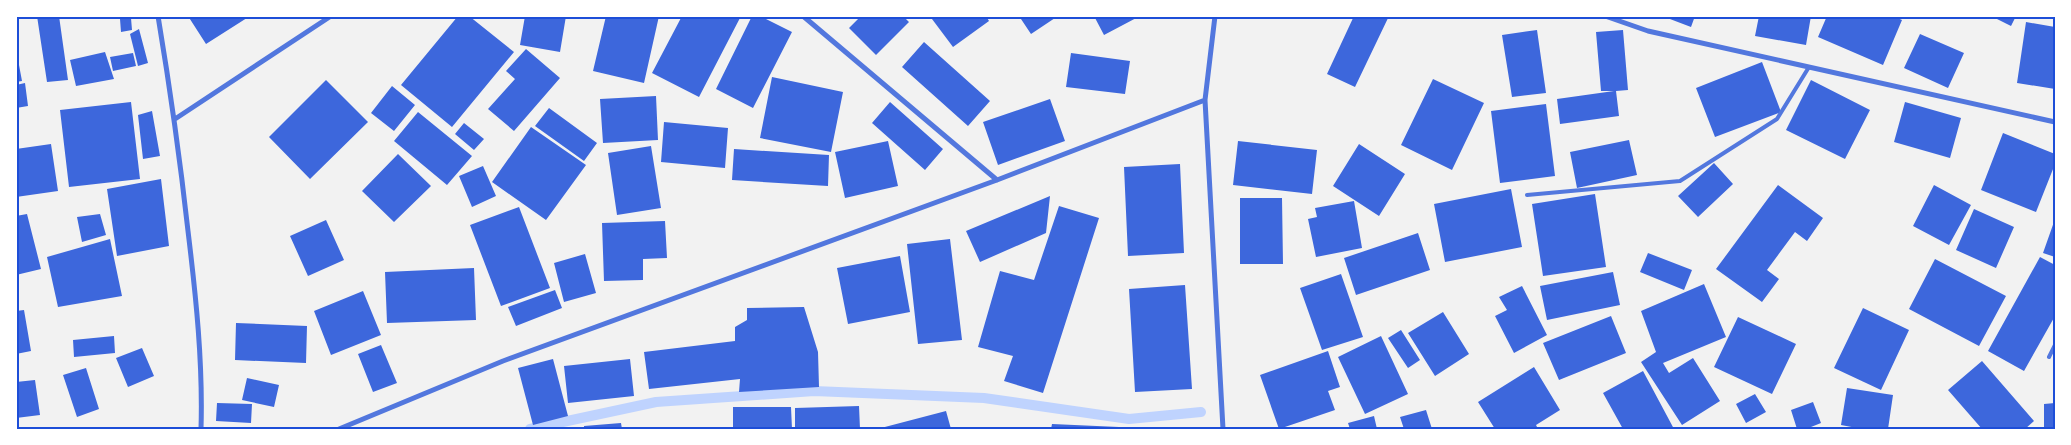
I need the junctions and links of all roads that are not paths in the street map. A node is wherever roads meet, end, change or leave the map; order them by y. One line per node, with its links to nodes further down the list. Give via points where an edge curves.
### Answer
1 (158, 16): 8 (street)
2 (331, 16): 8 (street)
3 (803, 16): 10 (street)
4 (1215, 16): 7 (street)
5 (1605, 16): 6 (street, via 1648,31)
6 (1809, 67): 9 (street); 11 (lane, via 1777,119 1680,181)
7 (1205, 100): 10 (street); 16 (street)
8 (176, 119): 14 (street, via 197,304)
9 (2055, 122)
10 (997, 180): 15 (street, via 503,361)
11 (1527, 195)
12 (2055, 345): 13 (lane)
13 (2050, 357)
14 (201, 429)
15 (339, 429)
16 (1223, 429)

